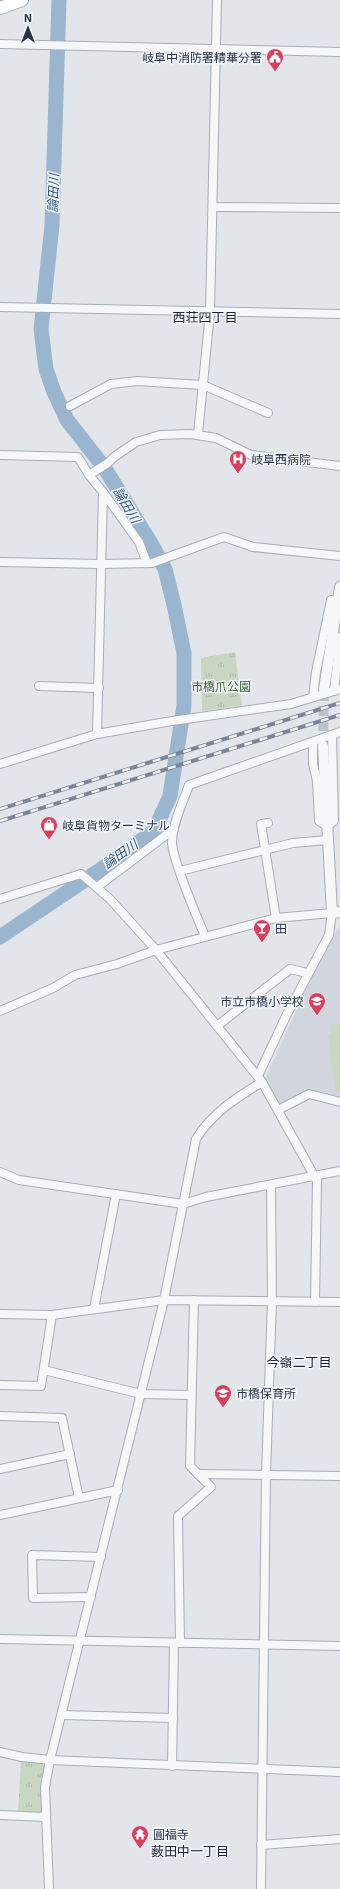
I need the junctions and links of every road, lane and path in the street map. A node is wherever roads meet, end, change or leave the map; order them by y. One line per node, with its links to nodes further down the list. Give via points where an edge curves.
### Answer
1 (22, 0): 3 (main road)
2 (217, 0): 5 (street)
3 (0, 8)
4 (0, 44): 5 (street)
5 (217, 50): 6 (street); 7 (street)
6 (340, 52)
7 (213, 207): 8 (street); 10 (street)
8 (340, 208)
9 (0, 307): 10 (street)
10 (210, 312): 11 (street); 12 (street)
11 (340, 314)
12 (203, 385): 13 (street, via 137,381 110,384); 14 (street); 15 (street)
13 (70, 406)
14 (268, 413)
15 (198, 434): 17 (street, via 216,438 251,455); 18 (street, via 160,435 136,442)
16 (0, 455): 18 (street, via 78,457)
17 (340, 466)
18 (91, 474): 19 (street)
19 (103, 492): 22 (street, via 139,542); 23 (street)
20 (340, 556): 22 (street, via 253,547 224,537)
21 (0, 562): 23 (street)
22 (149, 563): 23 (street)
23 (101, 564): 29 (street)
24 (340, 587): 25 (street)
25 (339, 602): 30 (street); 31 (street, via 331,600)
26 (340, 637): 27 (street)
27 (339, 653): 30 (street)
28 (39, 686): 29 (street)
29 (98, 688): 32 (street)
30 (333, 690): 31 (street)
31 (313, 697): 32 (street, via 291,704)
32 (97, 734): 36 (street)
33 (336, 734): 34 (street); 38 (street, via 334,821)
34 (313, 742): 38 (street, via 319,821); 39 (street, via 189,785)
35 (323, 746): 38 (street)
36 (0, 764)
37 (268, 823): 41 (street, via 261,824)
38 (328, 826): 40 (street)
39 (174, 829): 42 (street, via 172,842); 43 (street)
40 (328, 840): 41 (street); 45 (street)
41 (265, 849): 42 (street); 46 (street)
42 (180, 872): 47 (street)
43 (96, 887): 44 (street, via 81,874); 48 (street)
44 (0, 899)
45 (336, 912): 46 (street); 49 (street, via 329,935)
46 (276, 918): 47 (street)
47 (206, 936): 48 (street)
48 (156, 950): 50 (street, via 75,975 53,988); 51 (street)
49 (308, 973): 51 (street, via 290,969); 52 (street)
50 (0, 1011)
51 (218, 1026): 52 (street)
52 (260, 1079): 54 (street); 60 (street, via 226,1105 202,1128 196,1139)
53 (340, 1102): 54 (street, via 309,1094)
54 (278, 1110): 57 (street)
55 (340, 1171): 57 (street)
56 (0, 1172): 59 (street, via 19,1180)
57 (314, 1176): 58 (street); 64 (street, via 317,1181)
58 (271, 1185): 60 (street); 63 (street)
59 (116, 1194): 60 (street); 66 (street)
60 (183, 1204): 61 (street)
61 (164, 1300): 62 (street); 66 (street); 71 (street)
62 (194, 1300): 63 (street); 72 (street)
63 (272, 1300): 64 (street); 77 (street)
64 (315, 1302): 65 (street)
65 (340, 1302)
66 (94, 1309): 68 (street)
67 (0, 1314): 68 (street)
68 (52, 1315): 69 (street)
69 (44, 1370): 70 (street, via 41,1386); 71 (street)
70 (0, 1385)
71 (141, 1394): 72 (street); 79 (street)
72 (190, 1396): 76 (street, via 190,1466)
73 (0, 1416): 74 (street, via 62,1418)
74 (70, 1454): 75 (street); 80 (street)
75 (0, 1469)
76 (198, 1474): 77 (street); 86 (street, via 211,1487 178,1516)
77 (266, 1474): 78 (street); 87 (street)
78 (340, 1476)
79 (118, 1490): 80 (street); 82 (street)
80 (79, 1498): 81 (street)
81 (0, 1515)
82 (101, 1557): 83 (street); 83 (street, via 32,1555 33,1598)
83 (91, 1597): 85 (street)
84 (0, 1639): 85 (street)
85 (80, 1641): 86 (street); 89 (street)
86 (177, 1643): 87 (street); 90 (street)
87 (264, 1644): 88 (street); 94 (street)
88 (340, 1646)
89 (62, 1715): 90 (street); 92 (street)
90 (173, 1718): 93 (street)
91 (0, 1752): 92 (street)
92 (50, 1760): 93 (street); 97 (street, via 45,1787)
93 (172, 1766): 94 (street)
94 (262, 1770): 95 (street); 99 (street)
95 (340, 1772)
96 (0, 1814): 97 (street)
97 (45, 1817): 100 (street)
98 (340, 1839): 99 (street)
99 (261, 1845): 101 (street)
100 (49, 1889)
101 (261, 1889)

